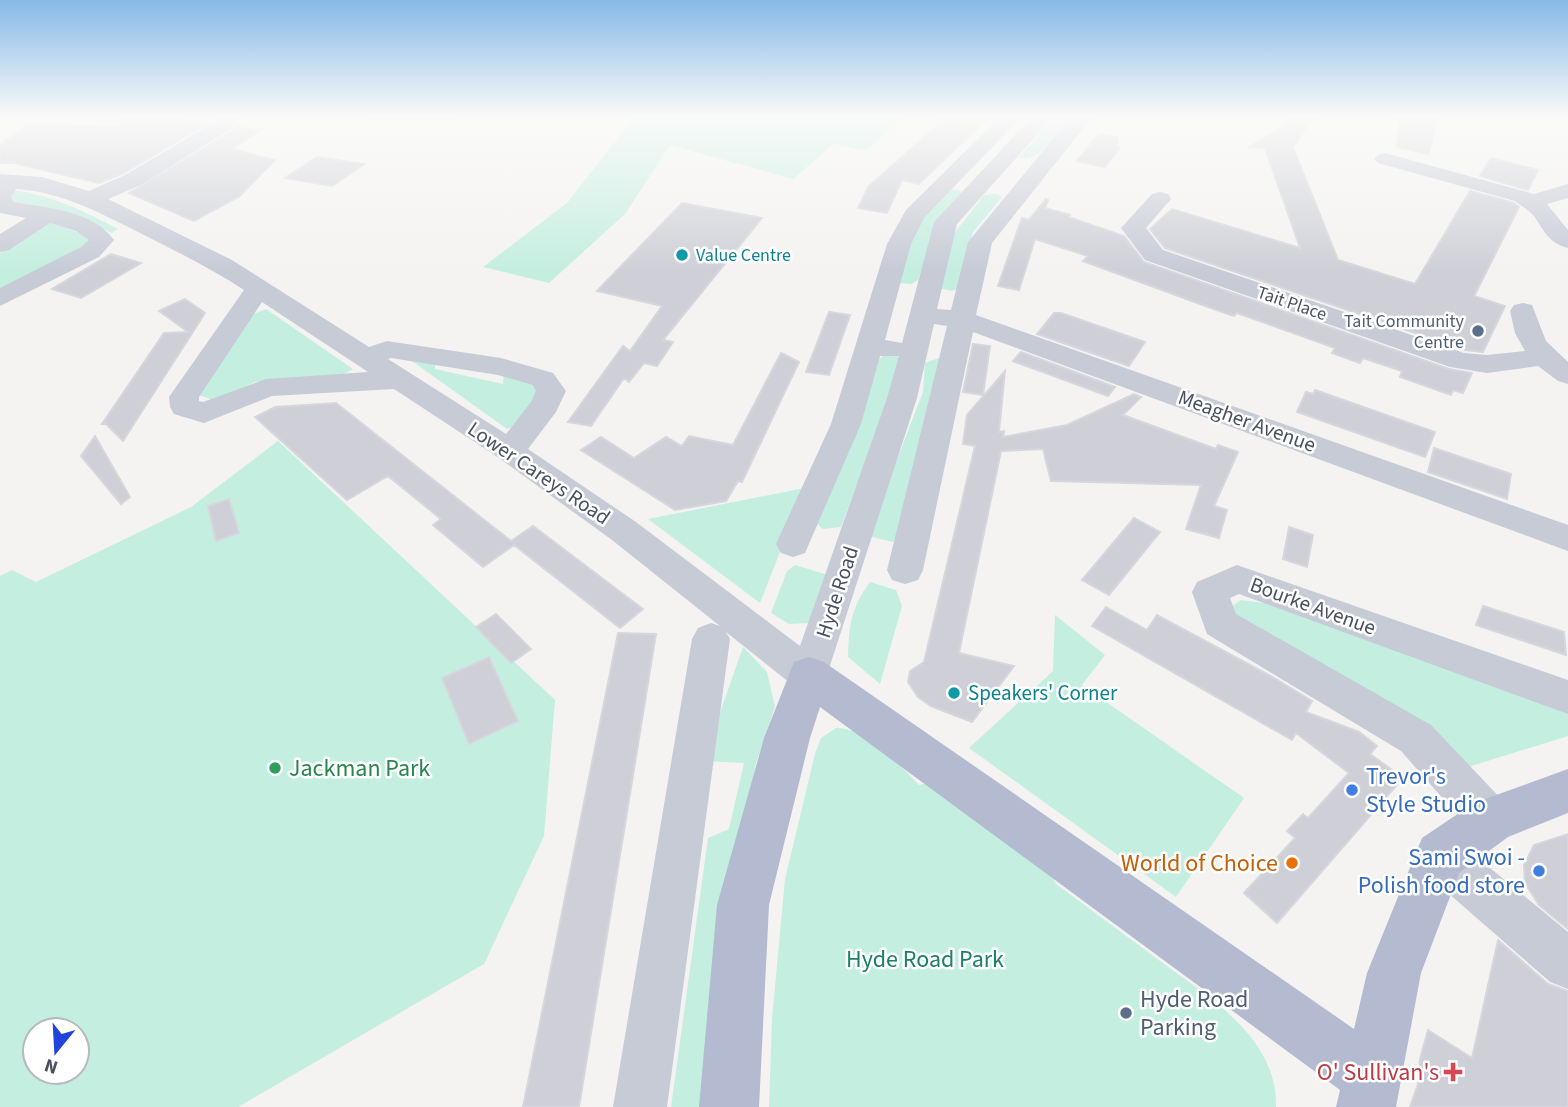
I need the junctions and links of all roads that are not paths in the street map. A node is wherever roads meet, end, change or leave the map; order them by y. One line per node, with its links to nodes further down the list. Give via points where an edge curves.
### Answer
1 (155, 168): 10 (street)
2 (996, 168): 6 (street, Hyde Road)
3 (1041, 168): 8 (street)
4 (1418, 168): 12 (street)
5 (959, 169): 6 (street); 17 (street, via 914,215 899,244)
6 (988, 176): 8 (street); 19 (street, Hyde Road, via 946,222)
7 (6, 181): 10 (street, Lower Careys Road, via 42,184); 13 (street, via 0,197 5,207)
8 (1026, 186): 21 (street, via 980,242)
9 (1568, 191): 12 (street)
10 (90, 199): 16 (street, Lower Careys Road)
11 (1160, 199): 25 (street, Tait Place, via 1133,228 1154,255 1460,361 1487,364)
12 (1532, 201): 14 (street)
13 (44, 216): 15 (street); 18 (street, via 76,222 97,232 102,240 90,252)
14 (1568, 242)
15 (0, 245)
16 (259, 287): 24 (street, Lower Careys Road); 27 (street, via 184,397 185,407 204,413 266,388 296,383)
17 (886, 291): 19 (street, Meagher Avenue); 22 (street)
18 (0, 298)
19 (925, 306): 21 (street, Meagher Avenue); 23 (street, Hyde Road)
20 (1523, 311): 25 (street, via 1531,343)
21 (964, 320): 29 (street, Meagher Avenue); 31 (street)
22 (869, 346): 23 (street); 30 (street, via 846,424)
23 (913, 352): 33 (street, Hyde Road, via 902,398)
24 (368, 358): 27 (street, Lower Careys Road); 28 (street, via 387,349 406,351 501,366 543,379 551,391 545,405)
25 (1544, 358): 26 (street)
26 (1568, 374)
27 (398, 380): 28 (street, Lower Careys Road)
28 (510, 451): 33 (street, Lower Careys Road, via 624,531)
29 (1568, 538)
30 (793, 544)
31 (905, 570)
32 (711, 639): 40 (street)
33 (809, 675): 39 (main road); 41 (main road, Hyde Road, via 787,738 743,905)
34 (1568, 697): 36 (street, Bourke Avenue, via 1237,579 1210,593 1220,623 1416,738)
35 (1568, 791): 36 (main road)
36 (1491, 820): 37 (main road)
37 (1440, 856): 38 (street); 39 (main road, via 1394,972)
38 (1568, 964)
39 (1369, 1092)
40 (640, 1107)
41 (729, 1107)

